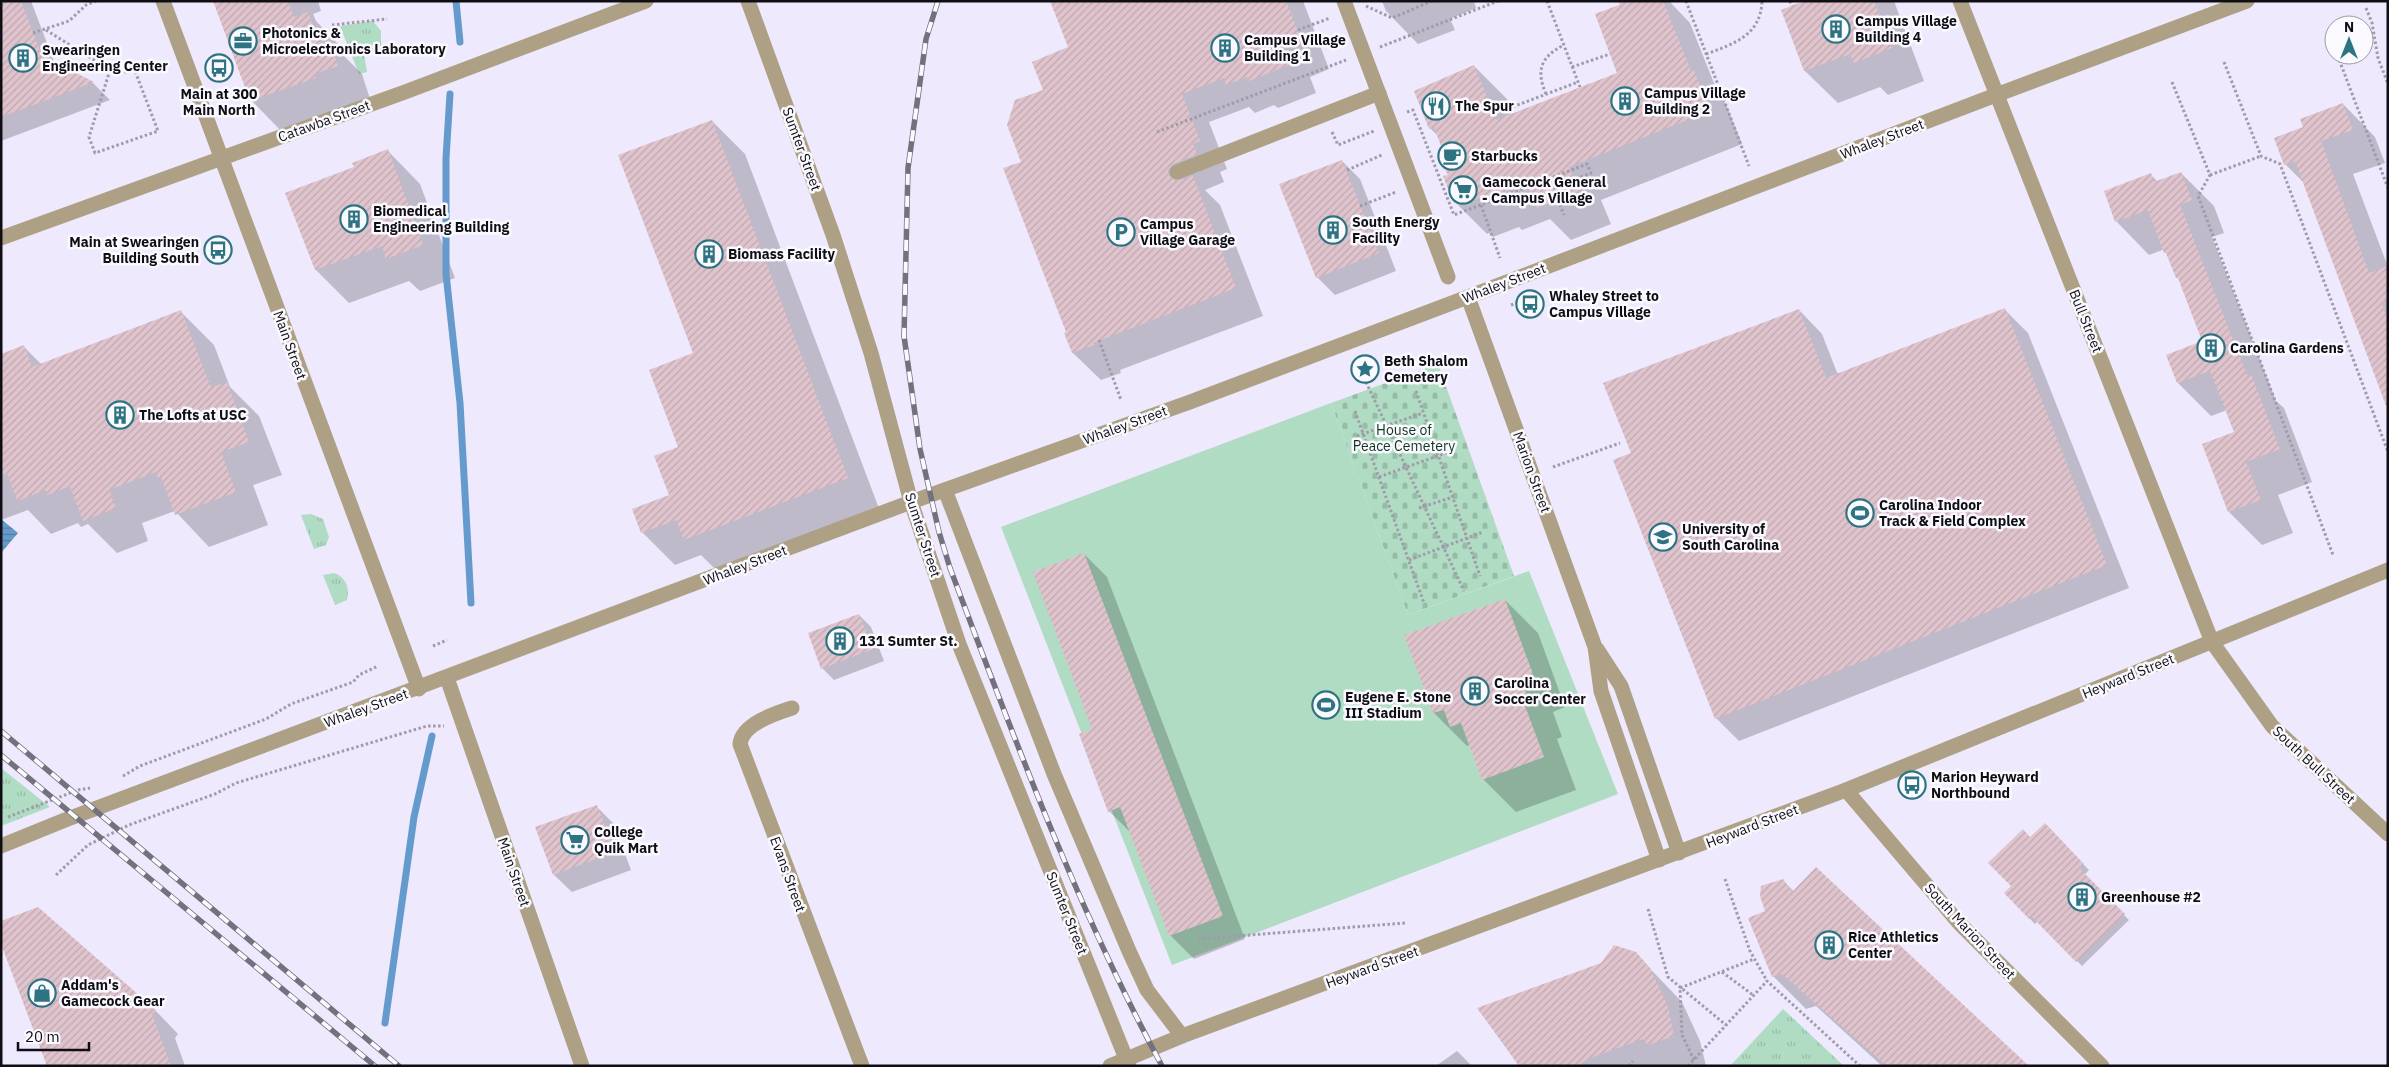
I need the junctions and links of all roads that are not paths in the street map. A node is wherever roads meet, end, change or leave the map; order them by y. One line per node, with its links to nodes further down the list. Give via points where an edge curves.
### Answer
1 (163, 1): 9 (street, Main Street)
2 (646, 1): 9 (street, Catawba Street)
3 (748, 1): 15 (street, Sumter Street, via 833,235 871,353)
4 (1344, 1): 7 (street)
5 (1960, 1): 8 (street, Bull Street)
6 (2247, 1): 8 (street, Whaley Street)
7 (1379, 93): 10 (street); 12 (street)
8 (1996, 95): 13 (street, Whaley Street); 17 (street, Bull Street)
9 (222, 158): 11 (street, Catawba Street); 20 (street, Main Street)
10 (1177, 172)
11 (1, 238)
12 (1448, 277)
13 (1468, 297): 14 (street, Whaley Street); 18 (street, Marion Street)
14 (945, 490): 15 (street, Whaley Street); 27 (street, via 1054,774 1136,967 1147,990)
15 (911, 502): 19 (street, Whaley Street); 28 (street, Sumter Street, via 959,644)
16 (2388, 570): 17 (street, Heyward Street)
17 (2212, 642): 22 (street, Heyward Street); 23 (street, South Bull Street, via 2272,726)
18 (1595, 647): 25 (street, Marion Street, via 1621,686); 26 (street, Marion Street, via 1601,691)
19 (447, 678): 20 (street, Whaley Street); 29 (street, Main Street)
20 (419, 689): 24 (street, Whaley Street)
21 (792, 708): 30 (street, Evans Street, via 764,718 744,734 740,744)
22 (1846, 790): 25 (street, Heyward Street); 32 (street, South Marion Street, via 1959,923)
23 (2388, 834)
24 (1, 846)
25 (1679, 853): 26 (street, Heyward Street)
26 (1659, 860): 27 (street, Heyward Street)
27 (1182, 1036): 28 (street, Heyward Street)
28 (1127, 1062): 31 (street, Heyward Street)
29 (582, 1066)
30 (862, 1066)
31 (1110, 1066)
32 (2102, 1066)

